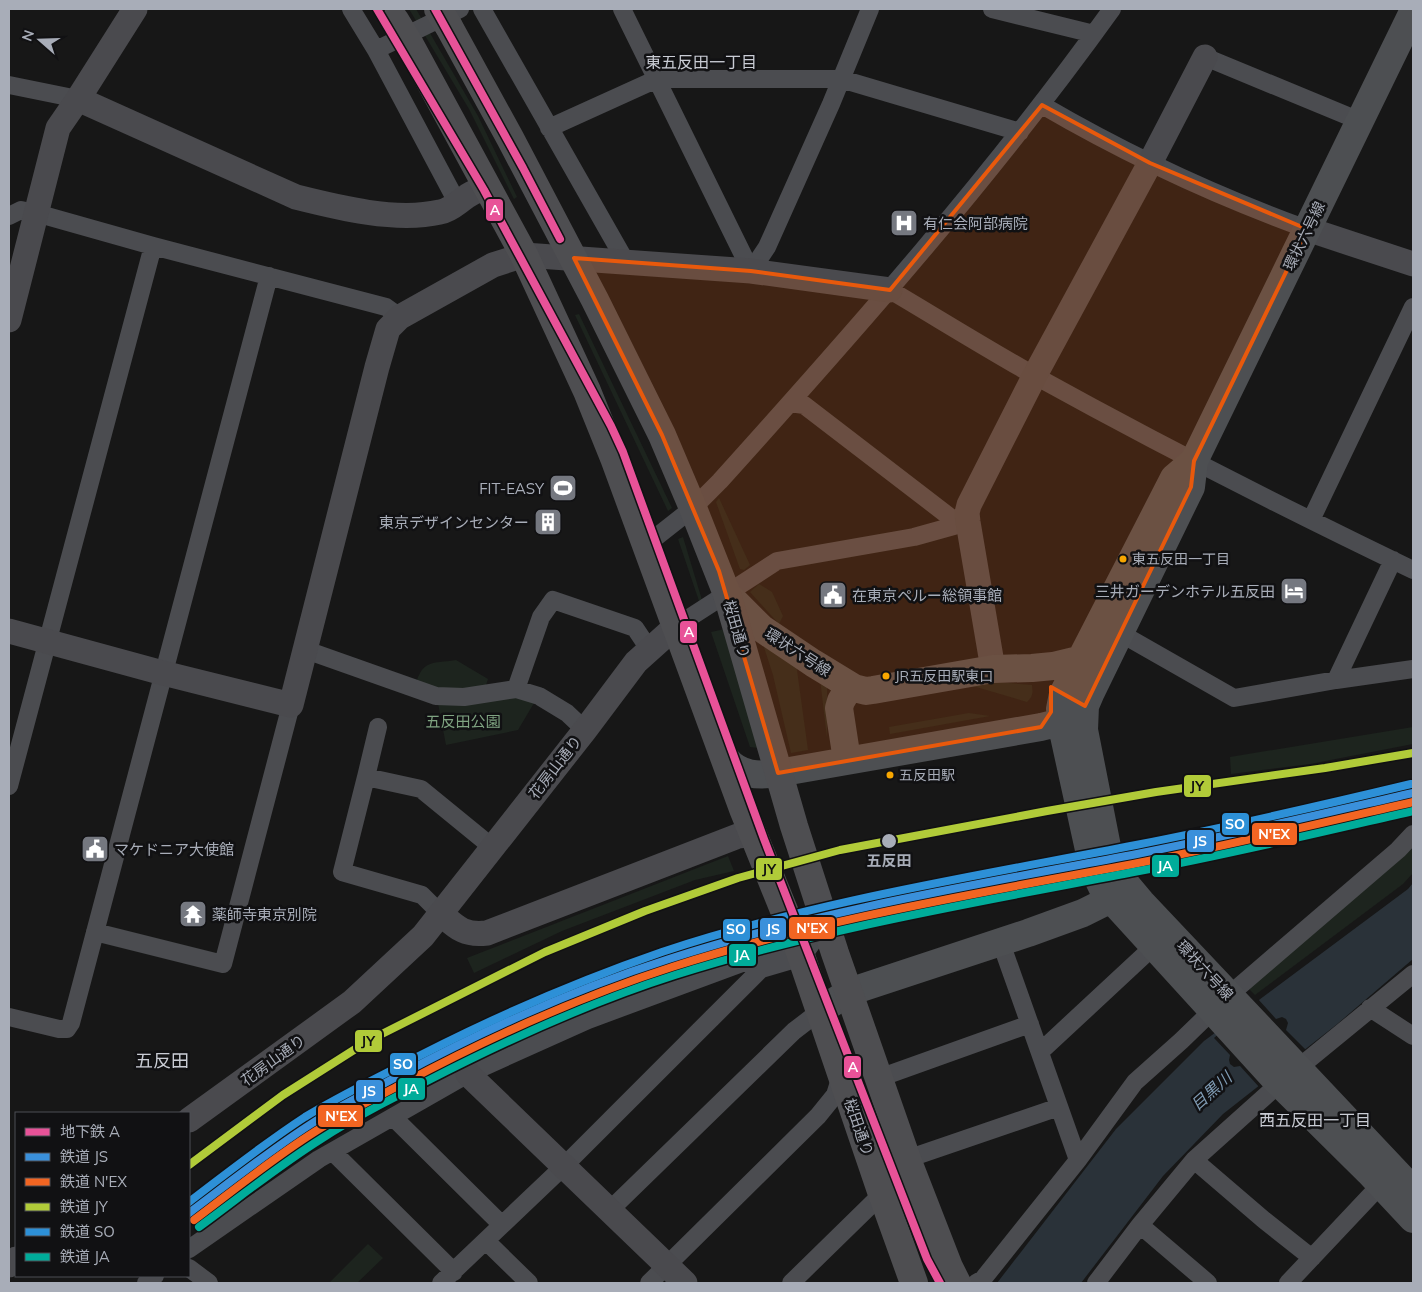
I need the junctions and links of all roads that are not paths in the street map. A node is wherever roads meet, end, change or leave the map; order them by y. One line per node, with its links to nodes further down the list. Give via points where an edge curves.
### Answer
1 (135, 9): 17 (street)
2 (351, 9): 12 (street)
3 (482, 9): 20 (street)
4 (622, 9): 14 (street)
5 (870, 9): 15 (street)
6 (992, 9): 11 (street)
7 (1112, 9): 11 (street)
8 (1413, 12): 19 (main road, 環状六号線)
9 (391, 14): 23 (highway, 桜田通り, bridge)
10 (449, 14): 12 (street); 30 (highway, 桜田通り)
11 (1094, 34): 18 (street)
12 (376, 50): 24 (street)
13 (1204, 57): 19 (street); 22 (street)
14 (657, 79): 15 (street); 20 (street); 33 (street)
15 (841, 79): 21 (street); 33 (street, via 768,247)
16 (9, 85): 17 (street)
17 (78, 99): 24 (street, via 296,197 325,205 412,216 442,212); 25 (street, via 58,128)
18 (1042, 105): 21 (street); 22 (street, via 1092,135)
19 (1360, 121): 27 (main road, 環状六号線)
20 (549, 128): 31 (street)
21 (1020, 132): 35 (street)
22 (1150, 163): 27 (street); 39 (street)
23 (487, 187): 24 (street); 29 (highway, 桜田通り)
24 (458, 204)
25 (36, 213): 26 (street, via 21,210); 28 (street); 38 (street)
26 (9, 216)
27 (1307, 229): 32 (street); 41 (main road, 環状六号線)
28 (153, 246): 34 (street); 52 (street)
29 (524, 255): 30 (street); 37 (street, via 493,265); 45 (highway, 桜田通り, via 587,391)
30 (574, 258): 31 (street); 42 (highway, 桜田通り, via 662,435)
31 (626, 262): 33 (street)
32 (1413, 264)
33 (751, 271): 35 (street)
34 (269, 276): 37 (street, via 386,307); 58 (street)
35 (890, 290): 39 (street); 40 (street)
36 (1413, 307): 43 (street)
37 (400, 317): 54 (street, via 388,329 377,367)
38 (9, 320)
39 (1035, 375): 41 (street); 44 (street, via 969,505)
40 (790, 403): 42 (street); 44 (street, via 804,405)
41 (1194, 460): 43 (street); 51 (main road, 環状六号線, via 1191,487); 55 (main road, 環状六号線, via 1174,478)
42 (693, 508): 45 (street); 48 (highway, 桜田通り)
43 (1311, 520): 46 (street)
44 (964, 523): 48 (street, via 914,537 777,561); 57 (street)
45 (646, 545): 49 (highway, 桜田通り)
46 (1393, 560): 47 (street); 59 (street)
47 (1413, 570)
48 (727, 594): 49 (street); 60 (main road, 環状六号線, via 762,628); 69 (highway, 桜田通り)
49 (676, 627): 53 (street, 花房山通り); 67 (highway, 桜田通り)
50 (9, 631): 52 (street)
51 (1120, 633): 59 (street, via 1234,698); 62 (main road, 環状六号線)
52 (47, 640): 58 (street); 71 (street)
53 (649, 649): 61 (street, via 635,628 553,600 541,617); 66 (street, 花房山通り)
54 (306, 650): 61 (street, via 436,696 464,697); 63 (street)
55 (1082, 659): 57 (main road, 環状六号線, via 1053,666); 62 (main road, 環状六号線)
56 (1413, 668): 59 (street)
57 (993, 669): 60 (main road, 環状六号線, via 873,690); 62 (main road, 環状六号線, via 1024,676)
58 (163, 673): 63 (street); 78 (street)
59 (1336, 680)
60 (850, 686): 68 (main road, via 839,708)
61 (516, 689): 66 (street, via 539,696 567,713)
62 (1064, 695): 64 (main road, 環状六号線); 86 (main road, 環状六号線, via 1083,719 1108,852 1114,866)
63 (291, 705): 78 (street, via 222,964)
64 (1051, 724): 68 (main road); 75 (main road, 環状六号線, via 1093,868)
65 (378, 727): 70 (street)
66 (585, 730): 74 (street, 花房山通り)
67 (726, 760): 69 (main road, via 734,768 750,774); 73 (highway, 桜田通り)
68 (847, 760): 69 (main road)
69 (778, 773): 77 (highway, 桜田通り)
70 (366, 777): 74 (street, via 421,789); 76 (street, via 342,872 422,895)
71 (9, 786)
72 (1413, 834): 86 (street)
73 (755, 838): 76 (street, via 738,836 487,933 469,933); 80 (highway, 桜田通り)
74 (492, 847): 76 (street, 花房山通り)
75 (1111, 899): 79 (main road, via 1083,913); 81 (main road, 環状六号線)
76 (441, 914): 99 (street, 花房山通り, via 423,936 352,1002)
77 (826, 923): 80 (street); 85 (highway, 桜田通り)
78 (95, 932): 89 (street, via 67,1029)
79 (1001, 943): 85 (main road); 90 (street)
80 (798, 946): 82 (street, via 793,941 788,946); 84 (street, via 762,969); 85 (highway); 88 (highway, 桜田通り)
81 (1154, 946): 86 (main road, 環状六号線); 92 (street)
82 (721, 970): 84 (street, via 740,977); 93 (street, via 588,1020)
83 (1411, 979): 87 (street)
84 (743, 987): 104 (street)
85 (849, 992): 88 (main road); 96 (highway, 桜田通り)
86 (1224, 1007): 94 (main road, 環状六号線); 102 (street, via 1135,1082)
87 (1370, 1008): 91 (street); 94 (street)
88 (820, 1010): 95 (highway, 桜田通り); 107 (street, via 794,1031)
89 (9, 1016)
90 (1030, 1024): 92 (street); 96 (street)
91 (1413, 1036)
92 (1040, 1052): 97 (street)
93 (468, 1074): 98 (street); 104 (street)
94 (1287, 1074): 103 (street); 105 (main road, 環状六号線)
95 (841, 1076): 106 (highway, 桜田通り); 114 (street, via 835,1094 818,1116)
96 (879, 1078): 101 (highway, 桜田通り)
97 (1059, 1107): 101 (street); 102 (street)
98 (393, 1117): 100 (street); 109 (street)
99 (190, 1119)
100 (333, 1152): 112 (street); 116 (street)
101 (907, 1158): 124 (highway, 桜田通り)
102 (1078, 1160): 125 (street, via 983,1279)
103 (1194, 1160): 110 (street); 113 (street)
104 (564, 1166): 107 (street); 109 (street)
105 (1402, 1181): 108 (main road, 環状六号線); 113 (street)
106 (882, 1194): 122 (street); 123 (highway, 桜田通り)
107 (610, 1210): 114 (street)
108 (1413, 1219)
109 (502, 1225): 111 (street)
110 (1140, 1225): 117 (street); 126 (street)
111 (486, 1240): 116 (street); 119 (street)
112 (190, 1248)
113 (1312, 1258): 127 (street)
114 (668, 1266): 120 (street); 121 (street)
115 (190, 1269): 118 (street)
116 (447, 1277)
117 (1203, 1282)
118 (209, 1283)
119 (529, 1283)
120 (649, 1283)
121 (685, 1283)
122 (791, 1283)
123 (914, 1283)
124 (957, 1283)
125 (976, 1283)
126 (1096, 1283)
127 (1288, 1283)

